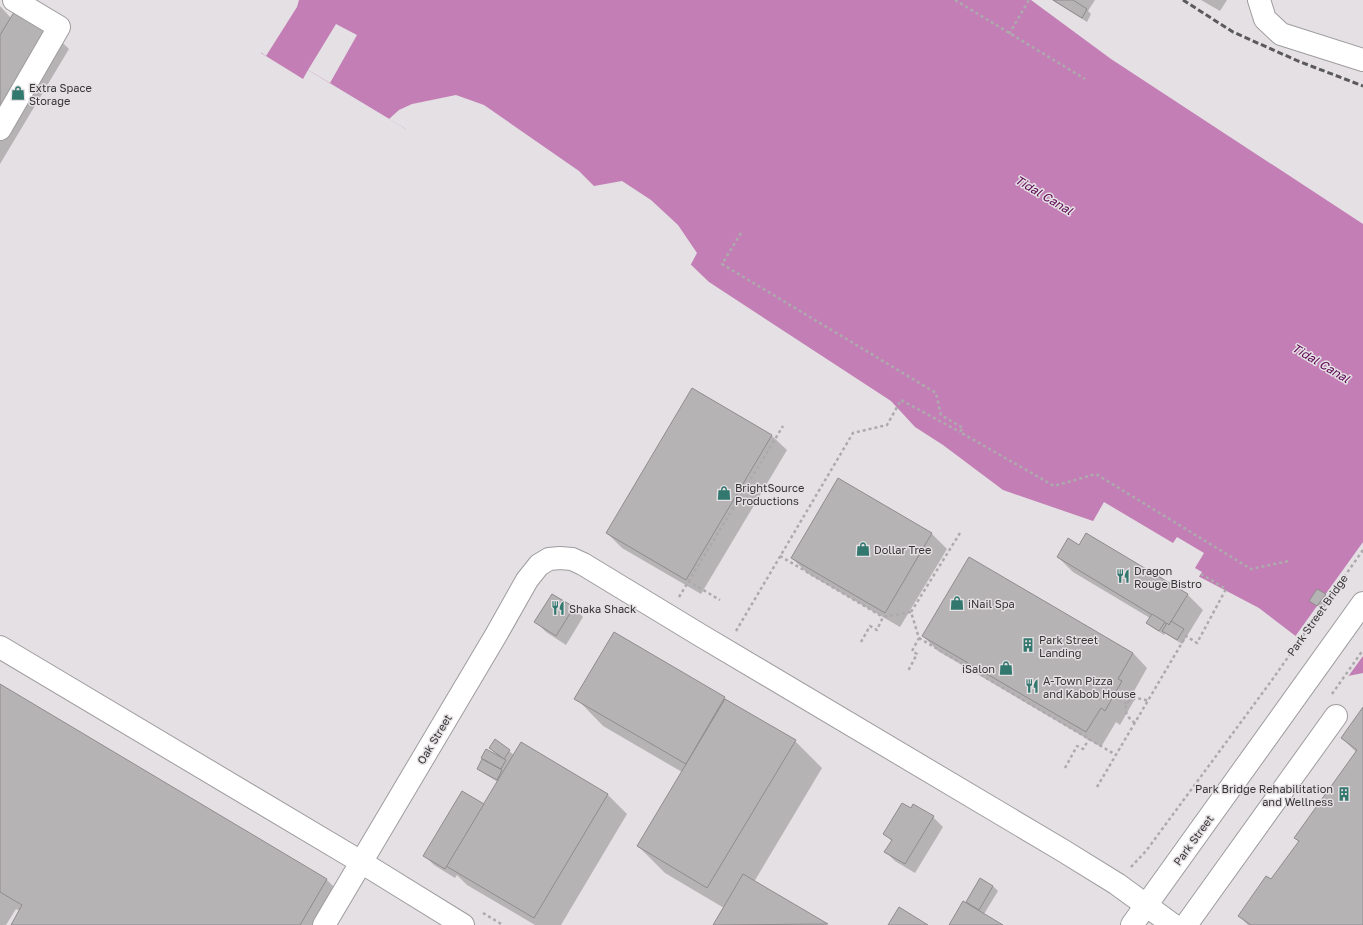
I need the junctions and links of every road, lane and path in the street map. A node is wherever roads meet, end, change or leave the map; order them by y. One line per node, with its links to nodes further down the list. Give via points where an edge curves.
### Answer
1 (14, 0): 9 (street, via 59,27)
2 (955, 0): 5 (path)
3 (1029, 0): 6 (path)
4 (1259, 0): 7 (street, via 1265,19 1281,34)
5 (960, 1): 6 (path)
6 (1009, 34): 8 (path)
7 (1363, 60)
8 (1085, 79)
9 (0, 129)
10 (741, 233): 12 (path, via 722,264 936,393 941,415 963,428)
11 (782, 426): 18 (path)
12 (960, 432): 15 (path, via 901,400 887,425 853,433); 16 (path, via 1054,486 1096,474 1251,569)
13 (960, 533): 21 (path)
14 (1363, 550): 40 (path, Park Street Bridge, via 1272,680)
15 (780, 556): 23 (path); 27 (path)
16 (1289, 561)
17 (1201, 574): 32 (path, via 1226,589 1197,643 1186,636)
18 (688, 582): 19 (path); 22 (path)
19 (720, 600)
20 (1363, 603): 42 (street, Park Street)
21 (911, 612): 23 (path); 24 (path)
22 (668, 616): 27 (street); 41 (street, Oak Street, via 572,559 549,559 538,565)
23 (883, 617): 25 (path, via 877,630 870,626)
24 (919, 638): 29 (path, via 912,651 917,654); 36 (path)
25 (861, 642)
26 (0, 647): 41 (street)
27 (725, 650): 42 (street, via 1033,832 1110,879)
28 (1363, 650): 30 (path)
29 (908, 671)
30 (1331, 694)
31 (1114, 696): 33 (path)
32 (1148, 701): 33 (path, via 1141,698 1133,699); 35 (path)
33 (1127, 704): 35 (path, via 1125,711 1128,718)
34 (1336, 716): 47 (street)
35 (1135, 723): 37 (path)
36 (1089, 738): 37 (path); 38 (path, via 1083,750 1077,746)
37 (1116, 755): 39 (path)
38 (1065, 768)
39 (1097, 787)
40 (1146, 851)
41 (361, 862): 43 (street); 44 (street, Oak Street)
42 (1146, 906): 45 (street, Park Street); 46 (street)
43 (455, 923)
44 (324, 925)
45 (1132, 925)
46 (1174, 925)
47 (1186, 925)

